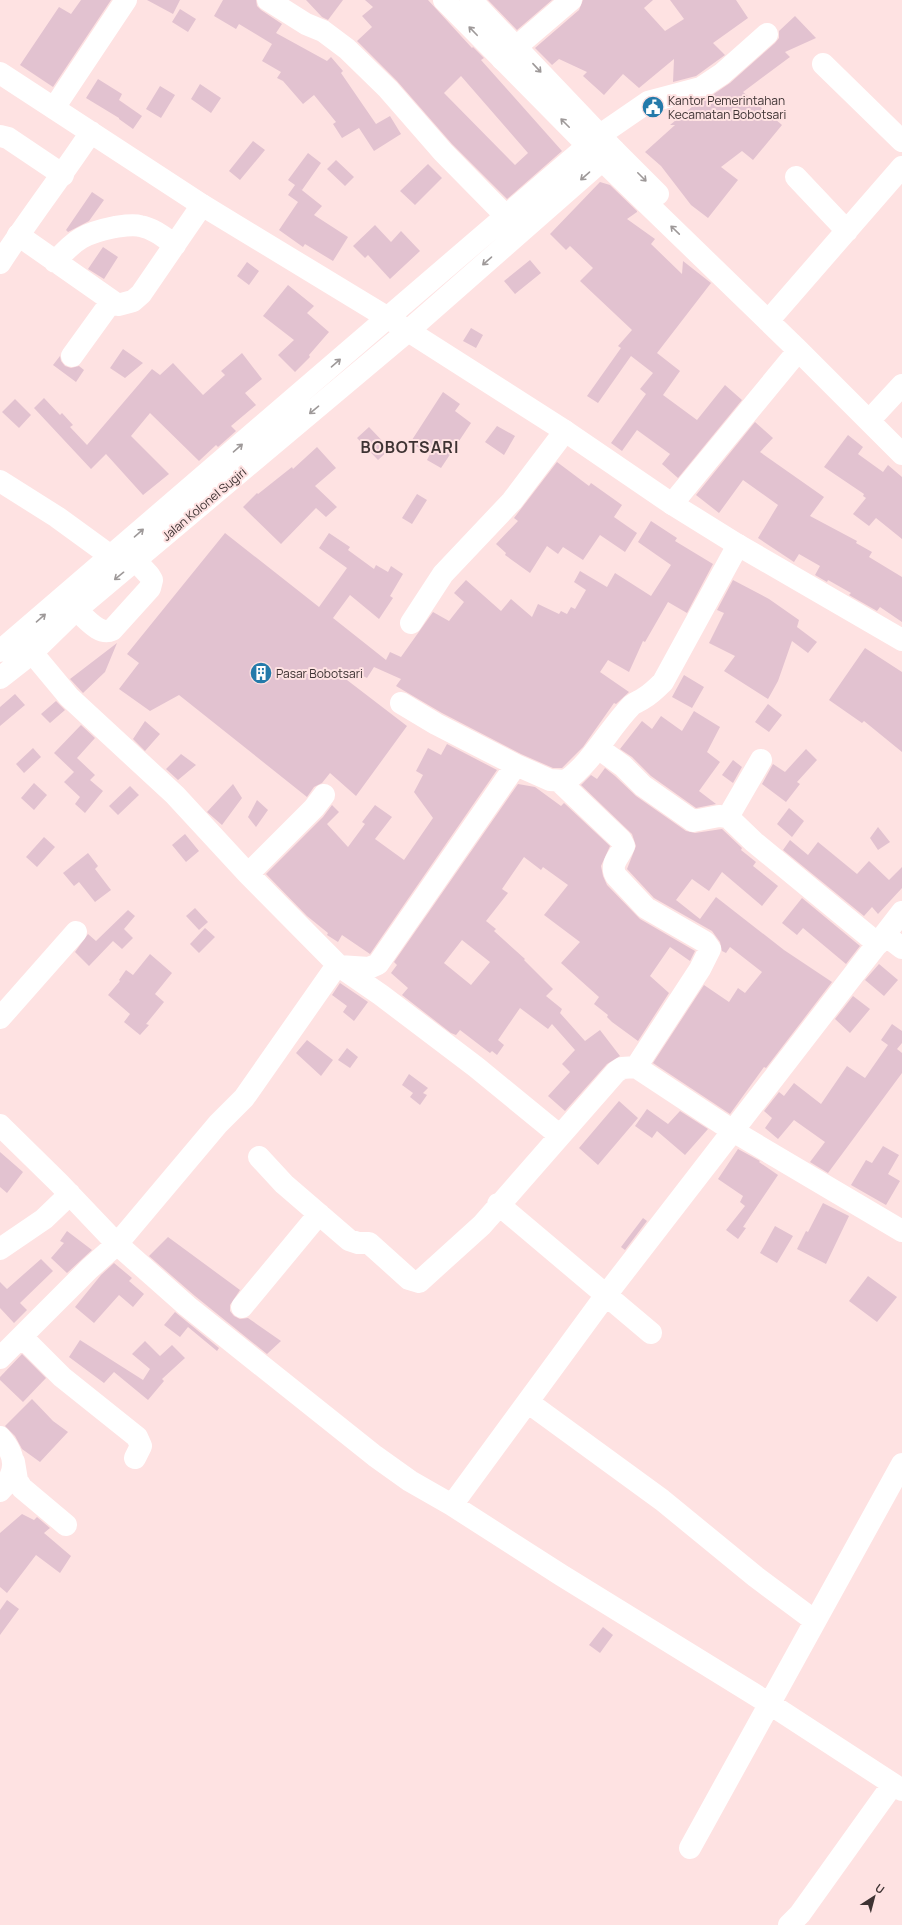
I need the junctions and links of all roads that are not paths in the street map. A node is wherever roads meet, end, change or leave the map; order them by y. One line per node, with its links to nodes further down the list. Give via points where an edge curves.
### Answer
1 (126, 0): 10 (street)
2 (268, 0): 19 (street, via 306,24 323,31 347,49 388,89 443,152)
3 (444, 0): 7 (street, one-way to 3)
4 (471, 0): 7 (street)
5 (571, 0): 7 (street)
6 (767, 34): 14 (street, via 722,74 701,88 648,102)
7 (509, 53): 14 (street)
8 (823, 64): 13 (street)
9 (0, 73): 10 (street)
10 (54, 108): 11 (street)
11 (91, 132): 16 (street); 18 (street)
12 (0, 136): 16 (street, via 8,138)
13 (902, 141)
14 (601, 148): 19 (street); 26 (street); 28 (street, Jalan Kolonel Sugiri, one-way to 28)
15 (902, 167): 20 (street)
16 (63, 175): 21 (street)
17 (796, 177): 20 (street)
18 (202, 205): 22 (street); 27 (street)
19 (505, 215): 27 (street)
20 (847, 231): 26 (street)
21 (18, 235): 23 (street); 24 (street)
22 (175, 244): 23 (street, via 158,233 139,226 120,227 92,232 70,245); 25 (street, via 133,301 118,305)
23 (55, 262): 25 (street)
24 (0, 263)
25 (111, 302): 30 (street)
26 (773, 316): 29 (street); 32 (street)
27 (388, 318): 28 (street); 39 (street, one-way to 27)
28 (408, 331): 33 (street); 39 (street, Jalan Kolonel Sugiri, one-way to 39)
29 (797, 349): 35 (street); 37 (street)
30 (72, 356)
31 (902, 385): 32 (street)
32 (877, 412): 34 (street)
33 (565, 431): 37 (street); 41 (street, via 512,501 443,574)
34 (902, 437)
35 (902, 454)
36 (0, 481): 39 (street)
37 (672, 504): 38 (street)
38 (738, 545): 42 (street); 47 (street, via 663,682 645,698 631,705)
39 (124, 555): 40 (street, Jalan Kolonel Sugiri, one-way to 40); 40 (street, via 149,575 152,583 150,588 112,630 102,631); 43 (street, one-way to 39)
40 (76, 610): 43 (street, Jalan Kolonel Sugiri)
41 (411, 623)
42 (902, 640)
43 (25, 645): 44 (street); 45 (street, Jalan Kolonel Sugiri); 53 (street, via 69,697 175,795)
44 (0, 651)
45 (0, 678)
46 (400, 703): 49 (street)
47 (598, 748): 50 (street, via 576,774 566,781); 52 (street, via 623,766 643,786 693,820 719,816)
48 (761, 760): 52 (street)
49 (516, 765): 50 (street, via 550,780); 57 (street, via 378,964 369,968)
50 (560, 781): 59 (street, via 621,840 624,846 613,869 616,876 646,908 705,942 710,949 700,969)
51 (324, 795): 53 (street)
52 (728, 818): 56 (street, via 754,842)
53 (248, 874): 57 (street)
54 (902, 912): 56 (street)
55 (76, 932): 58 (street)
56 (888, 942): 61 (street)
57 (339, 966): 62 (street, via 476,1067); 68 (street, via 323,984 244,1098 218,1124)
58 (0, 1018)
59 (636, 1067): 61 (street); 62 (street, via 629,1066 616,1072)
60 (0, 1125): 64 (street)
61 (733, 1131): 67 (street); 70 (street)
62 (559, 1135): 65 (street)
63 (259, 1157): 66 (street, via 284,1184)
64 (70, 1194): 68 (street); 69 (street, via 44,1219)
65 (498, 1204): 66 (street, via 482,1225 419,1282 409,1279 369,1243 349,1240); 70 (street)
66 (319, 1214): 71 (street)
67 (902, 1231)
68 (117, 1244): 73 (street); 81 (street, via 187,1306 375,1456 410,1481)
69 (0, 1249)
70 (606, 1296): 72 (street); 75 (street)
71 (242, 1307)
72 (651, 1333)
73 (22, 1337): 74 (street); 77 (street, via 62,1377 137,1437 141,1443)
74 (0, 1358)
75 (529, 1403): 81 (street); 83 (street, via 662,1500 756,1577)
76 (0, 1437): 78 (street, via 8,1447)
77 (136, 1458)
78 (14, 1462): 80 (street, via 8,1481); 82 (street, via 22,1488)
79 (902, 1464): 83 (street)
80 (0, 1491)
81 (452, 1505): 84 (street)
82 (66, 1525)
83 (815, 1621): 84 (street)
84 (770, 1704): 85 (street); 86 (street)
85 (898, 1787): 87 (street)
86 (690, 1848)
87 (789, 1925)

